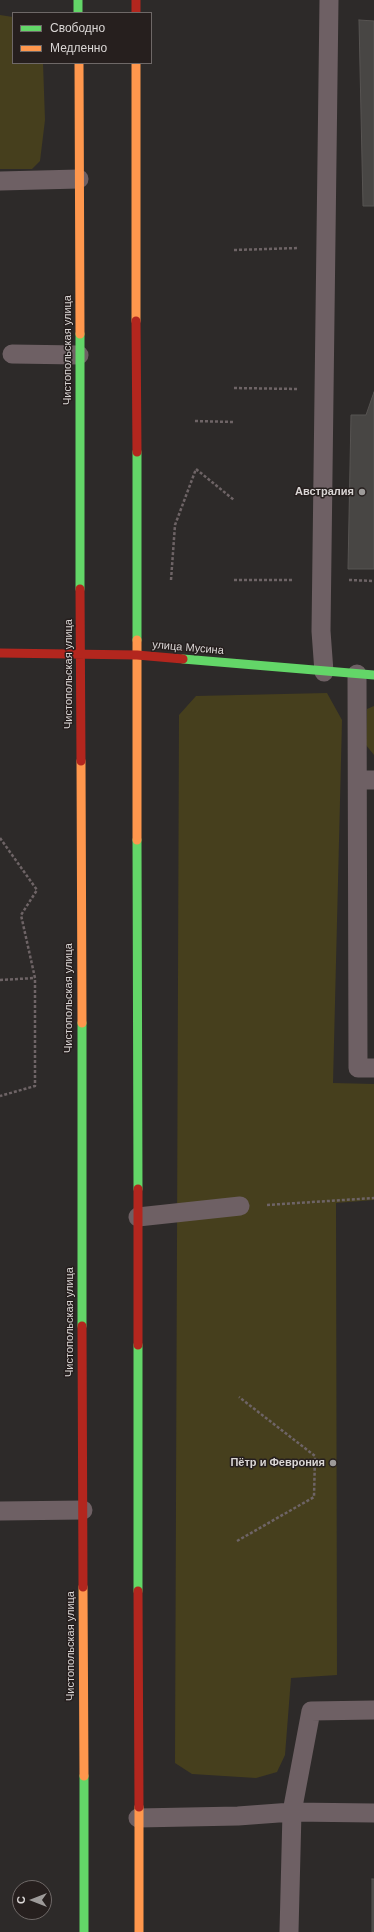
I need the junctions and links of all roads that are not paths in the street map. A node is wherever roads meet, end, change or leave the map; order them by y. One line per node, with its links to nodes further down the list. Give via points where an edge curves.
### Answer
1 (78, 0): 4 (main road)
2 (136, 0): 5 (main road)
3 (329, 0): 15 (lane, via 321,631)
4 (78, 12)
5 (136, 12)
6 (79, 64): 8 (main road, Чистопольская улица)
7 (136, 64): 14 (main road)
8 (79, 179): 9 (lane); 11 (main road, Чистопольская улица)
9 (0, 181)
10 (12, 354): 11 (lane)
11 (79, 355): 13 (main road, Чистопольская улица)
12 (0, 653): 13 (main road, улица Мусина)
13 (80, 654): 14 (main road, улица Мусина); 22 (main road, Чистопольская улица)
14 (137, 655): 15 (main road, улица Мусина); 20 (main road)
15 (324, 672): 16 (main road, улица Мусина)
16 (366, 675): 17 (lane)
17 (366, 780): 18 (lane, via 358,1068)
18 (374, 1068)
19 (240, 1206): 20 (lane)
20 (138, 1217): 26 (main road)
21 (0, 1510): 22 (lane)
22 (83, 1510): 27 (main road, Чистопольская улица)
23 (374, 1710): 24 (lane, via 311,1711)
24 (292, 1812): 25 (lane); 26 (lane); 29 (lane)
25 (374, 1813)
26 (138, 1818): 28 (main road)
27 (84, 1932)
28 (139, 1932)
29 (289, 1932)

